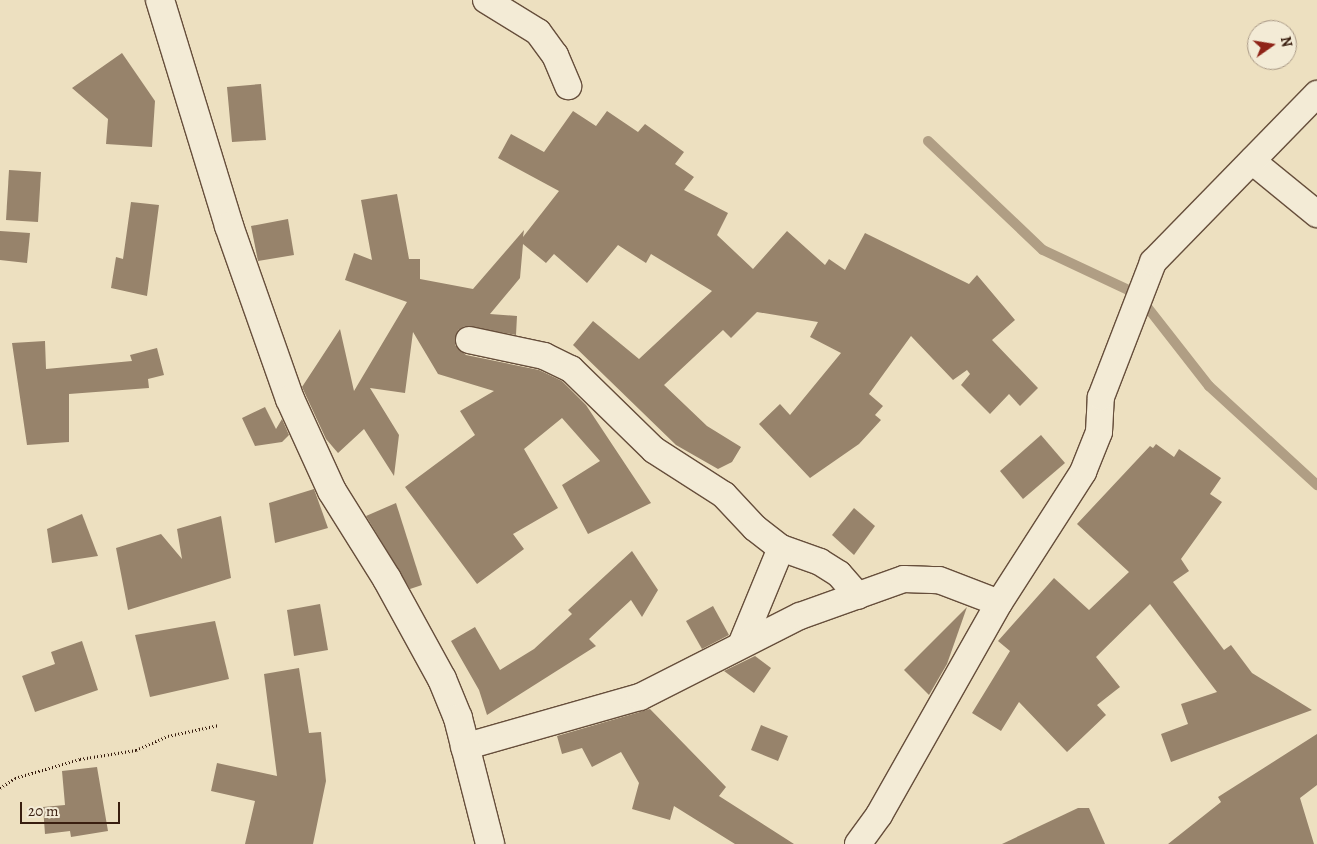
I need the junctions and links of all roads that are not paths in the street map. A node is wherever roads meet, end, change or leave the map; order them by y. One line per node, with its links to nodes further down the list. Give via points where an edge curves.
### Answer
1 (160, 0): 12 (street, via 229,226 290,398 332,491 387,579 442,679 458,718)
2 (486, 0): 3 (street, via 538,32 555,55)
3 (568, 86)
4 (1317, 94): 5 (street)
5 (1252, 161): 6 (street); 10 (street, via 1153,262 1101,397 1099,432 1083,472)
6 (1317, 214)
7 (469, 340): 8 (street, via 544,356 571,369 654,450 724,495 755,528)
8 (781, 548): 9 (street, via 820,562 839,574); 11 (street)
9 (858, 596): 10 (street, via 904,579 939,580); 11 (street, via 800,616)
10 (999, 603): 14 (street, via 879,815)
11 (741, 645): 12 (street, via 640,697)
12 (464, 746): 13 (street)
13 (490, 844)
14 (858, 844)

